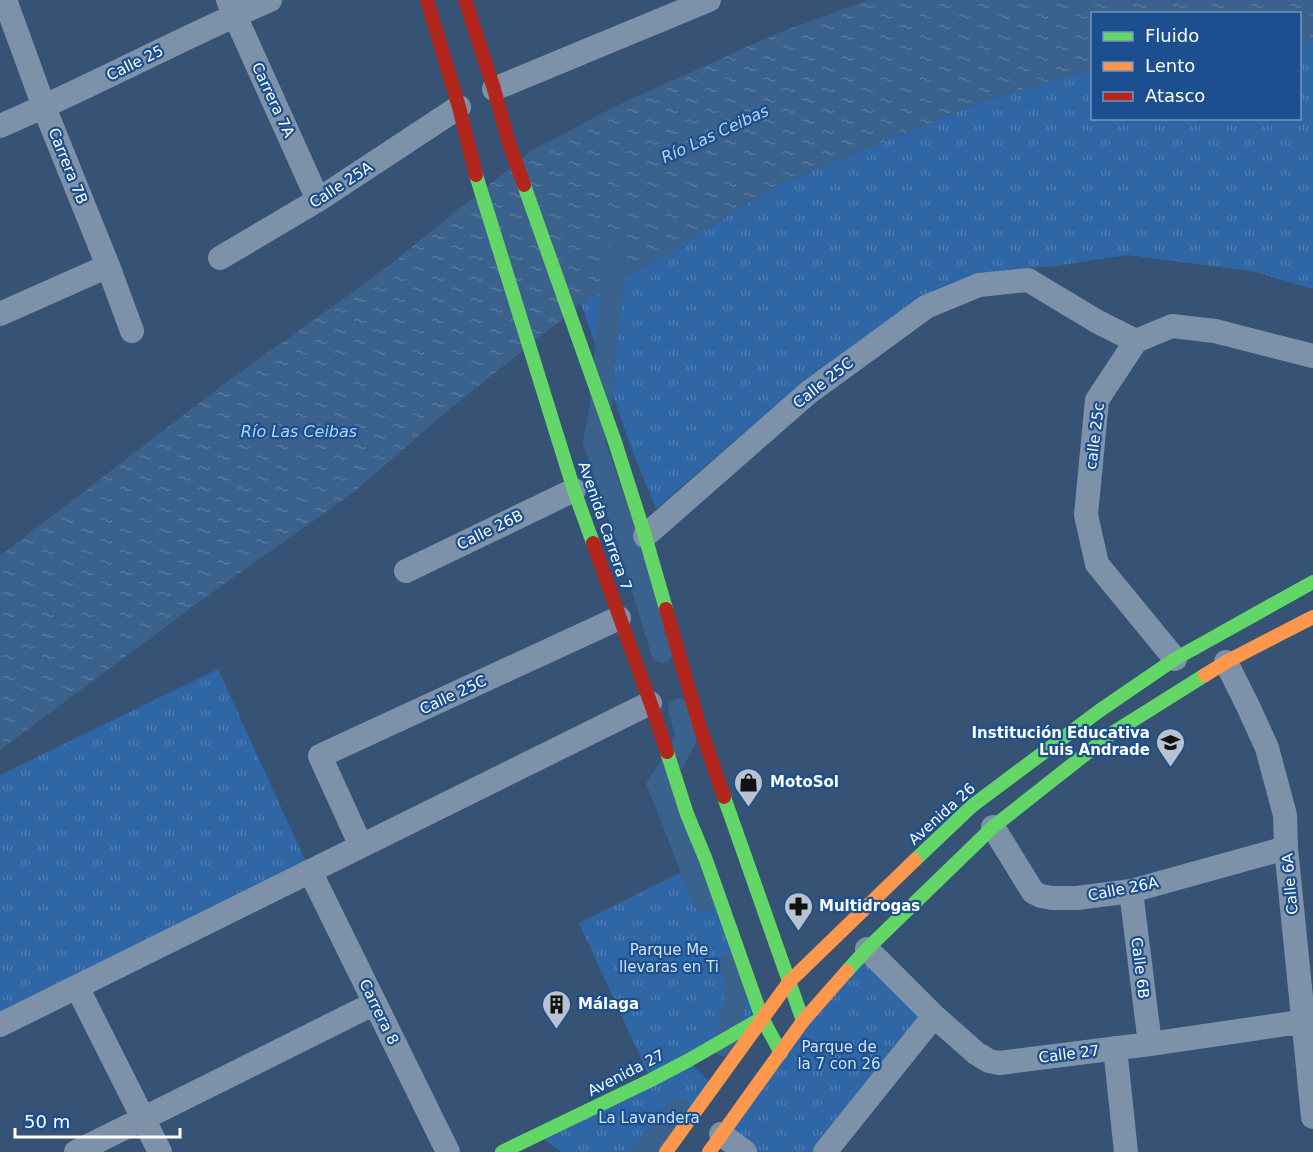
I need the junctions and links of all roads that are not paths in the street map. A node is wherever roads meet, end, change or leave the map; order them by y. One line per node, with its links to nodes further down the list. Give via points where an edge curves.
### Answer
1 (5, 0): 8 (street, Carrera 7B)
2 (270, 0): 6 (street, Calle 25)
3 (427, 0): 9 (main road, Avenida Carrera 7)
4 (465, 0): 7 (main road)
5 (710, 0): 7 (street)
6 (231, 8): 8 (street, Calle 25); 11 (street, Carrera 7A)
7 (494, 89): 19 (main road, via 509,144)
8 (44, 107): 10 (street, Calle 25); 13 (street, Carrera 7B)
9 (459, 107): 11 (street, Calle 25A); 18 (main road, Avenida Carrera 7, via 472,161)
10 (0, 126)
11 (318, 200): 12 (street, Calle 25A)
12 (219, 258)
13 (108, 266): 14 (street); 15 (street, Carrera 7B)
14 (0, 314)
15 (132, 332)
16 (1136, 340): 17 (street, via 1172,326 1215,331); 19 (street, Calle 25C, via 1028,280 979,285 926,307 808,393); 24 (street, calle 25c, via 1097,400 1086,516 1097,564)
17 (1313, 356)
18 (574, 490): 20 (street, Calle 26B); 23 (main road, Avenida Carrera 7)
19 (645, 537): 33 (main road, via 699,724)
20 (406, 571)
21 (1313, 582): 24 (main road, Avenida 26)
22 (1313, 617): 25 (main road)
23 (619, 618): 26 (main road, Avenida Carrera 7); 28 (street, Calle 25C, via 320,756)
24 (1175, 659): 33 (main road, Avenida 26, via 972,806)
25 (1226, 662): 27 (main road, via 1111,734); 29 (street, Calle 6A, via 1267,748 1285,815)
26 (650, 703): 28 (street); 37 (main road, Avenida Carrera 7)
27 (993, 826): 31 (street, Calle 26A, via 1033,892 1041,896 1077,898); 32 (main road)
28 (361, 846): 30 (street)
29 (1286, 848): 31 (street, Calle 26A); 39 (street, Calle 6A)
30 (310, 871): 34 (street); 35 (street, Carrera 8)
31 (1131, 891): 41 (street, Calle 6B)
32 (867, 949): 36 (street, Calle 27); 38 (main road)
33 (789, 982): 37 (main road, Avenida 26); 38 (main road)
34 (77, 987): 40 (street); 45 (street)
35 (375, 1003): 45 (street); 49 (street, Carrera 8)
36 (934, 1016): 42 (street, Calle 27, via 976,1053 999,1063); 53 (street)
37 (762, 1018): 43 (main road, Avenida Carrera 7); 50 (main road, Avenida 27, via 651,1080); 51 (main road, Avenida 26)
38 (803, 1021): 43 (main road)
39 (1308, 1021): 41 (street, Calle 27); 44 (street, Calle 6A)
40 (0, 1024)
41 (1150, 1044): 42 (street, Calle 27)
42 (1115, 1048): 54 (street)
43 (781, 1053): 46 (main road)
44 (1313, 1117)
45 (143, 1119): 47 (street); 48 (street)
46 (715, 1143): 52 (street)
47 (76, 1152)
48 (160, 1152)
49 (448, 1152)
50 (502, 1152)
51 (666, 1152)
52 (746, 1152)
53 (825, 1152)
54 (1126, 1152)

